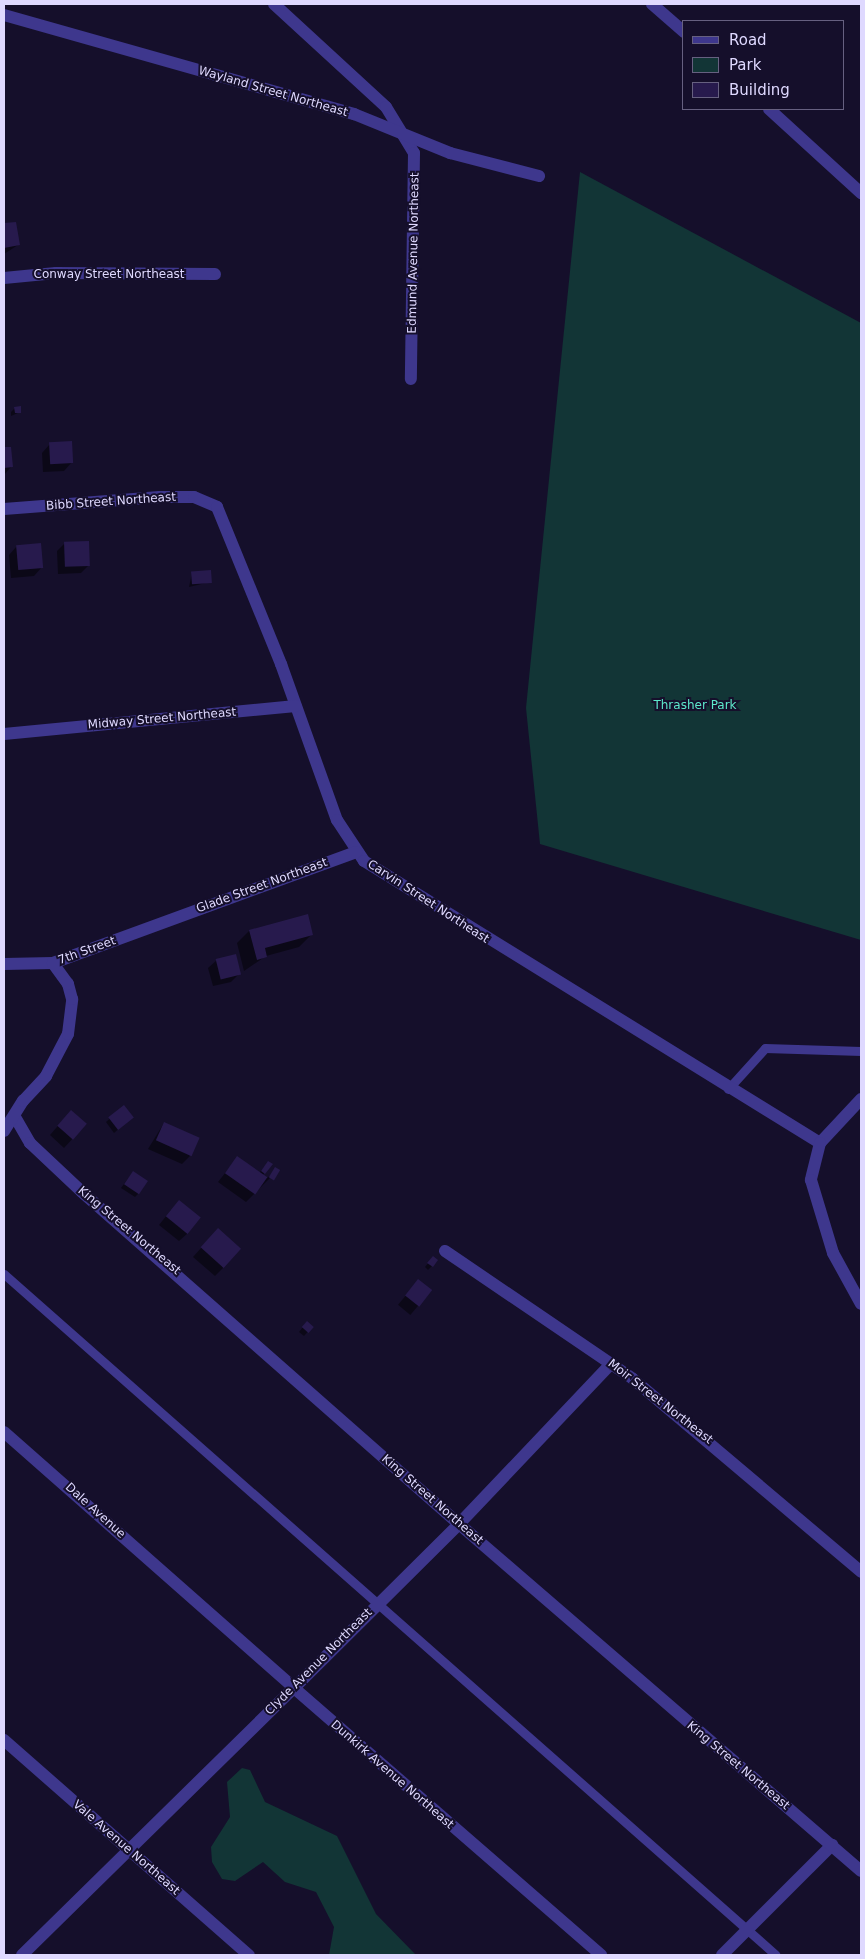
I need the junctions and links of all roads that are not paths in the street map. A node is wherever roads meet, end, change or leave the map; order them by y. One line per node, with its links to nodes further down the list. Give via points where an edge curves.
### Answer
1 (274, 4): 6 (street, Edmund Avenue Northeast, via 386,107)
2 (652, 4): 4 (street)
3 (4, 15): 6 (street, Wayland Street Northeast, via 354,114)
4 (682, 30)
5 (770, 110): 8 (street)
6 (407, 137): 7 (street, Wayland Street Northeast); 11 (street, Edmund Avenue Northeast, via 416,163)
7 (539, 176)
8 (861, 193)
9 (215, 274): 10 (street, Conway Street Northeast, via 56,273)
10 (4, 278)
11 (411, 379)
12 (216, 507): 13 (street, Bibb Street Northeast, via 194,497 160,497); 14 (street, Carvin Street Northeast)
13 (4, 509)
14 (296, 706): 15 (street, Midway Street Northeast); 16 (street, Carvin Street Northeast, via 337,820)
15 (4, 734)
16 (356, 852): 17 (street, Glade Street Northeast); 21 (street, Carvin Street Northeast, via 396,884)
17 (168, 921): 19 (street, 7th Street)
18 (4, 964): 19 (street, 7th Street)
19 (53, 964): 23 (street, via 68,984 72,999 68,1034 46,1076 23,1101)
20 (861, 1051): 21 (lane, via 765,1048)
21 (728, 1089): 25 (street, Carvin Street Northeast)
22 (861, 1099): 25 (street)
23 (15, 1117): 24 (street); 31 (street, King Street Northeast, via 30,1143 82,1192)
24 (4, 1131)
25 (820, 1144): 28 (street, via 814,1160 813,1194 833,1253)
26 (444, 1251): 29 (street, Moir Street Northeast)
27 (4, 1274): 34 (lane)
28 (861, 1304)
29 (611, 1364): 31 (street, Clyde Avenue Northeast); 32 (street, Moir Street Northeast, via 719,1448)
30 (4, 1432): 33 (street, Dale Avenue)
31 (459, 1524): 34 (street, Clyde Avenue Northeast); 37 (street, King Street Northeast)
32 (861, 1572)
33 (184, 1592): 35 (street, Dunkirk Avenue Northeast)
34 (378, 1604): 35 (street, Clyde Avenue Northeast); 40 (lane)
35 (294, 1688): 38 (street, Clyde Avenue Northeast); 43 (street, Dunkirk Avenue Northeast)
36 (4, 1740): 38 (street, Vale Avenue Northeast)
37 (832, 1845): 39 (street, King Street Northeast); 40 (street)
38 (129, 1850): 41 (street, Clyde Avenue Northeast); 42 (street, Vale Avenue Northeast)
39 (861, 1871)
40 (747, 1930): 44 (street); 45 (lane)
41 (22, 1955)
42 (249, 1955)
43 (601, 1955)
44 (722, 1955)
45 (776, 1955)

